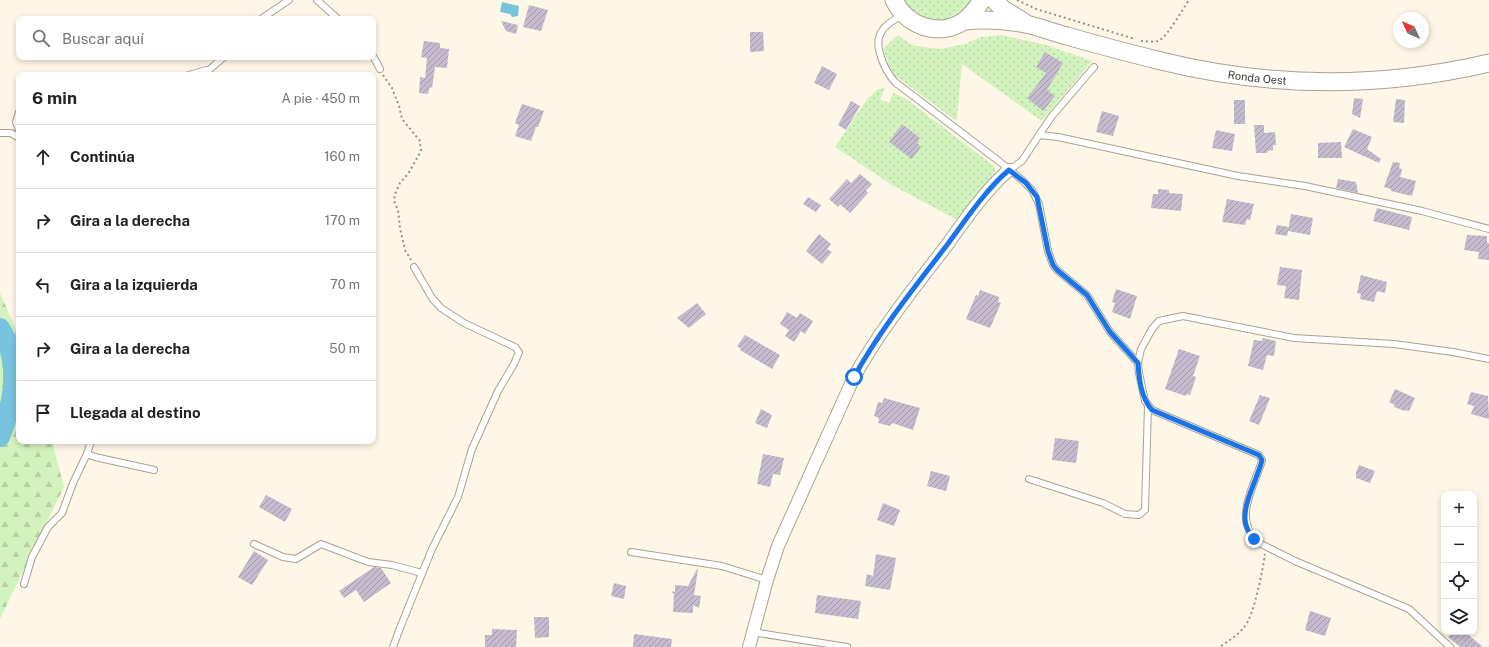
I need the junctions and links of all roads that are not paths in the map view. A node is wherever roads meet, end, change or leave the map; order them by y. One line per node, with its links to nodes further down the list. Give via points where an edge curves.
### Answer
1 (289, 0): 6 (lane)
2 (317, 0): 7 (lane)
3 (982, 0): 8 (main road, via 975,12)
4 (994, 0): 9 (main road, Ronda Oest, via 1003,9)
5 (895, 6): 8 (main road, via 914,23 926,28 939,29); 21 (lane, via 889,24 881,31 877,41 888,75)
6 (265, 16)
7 (335, 16)
8 (964, 21): 9 (main road, Ronda Oest, via 991,20)
9 (1029, 25): 12 (main road, Ronda Oest, via 1204,71 1278,81 1335,83 1389,80)
10 (220, 60): 14 (lane)
11 (375, 60): 15 (lane)
12 (1489, 63)
13 (1094, 67): 19 (lane)
14 (210, 69): 16 (lane); 17 (lane)
15 (380, 69)
16 (200, 72)
17 (206, 72)
18 (0, 133): 20 (lane, via 11,133)
19 (1039, 135): 21 (lane, via 1022,161); 22 (lane, via 1238,176 1304,186 1422,211)
20 (16, 136)
21 (1009, 170): 25 (lane, via 1026,183 1037,197 1053,265 1087,295 1110,332); 34 (street, via 962,225 868,351 778,546)
22 (1489, 229)
23 (414, 267): 33 (lane, via 432,298 441,308 464,323 515,347 518,352 472,449 458,497)
24 (1489, 359): 25 (lane, via 1394,344 1294,338 1183,316 1159,321 1144,344)
25 (1138, 363): 26 (lane, via 1143,394)
26 (1148, 406): 30 (lane, via 1145,510 1139,515 1125,514 1103,503); 40 (lane, via 1152,410 1259,455 1262,460 1245,518 1249,533 1258,543 1404,607)
27 (90, 444): 28 (lane)
28 (87, 454): 29 (lane); 35 (lane, via 62,513 48,526 32,557)
29 (154, 470)
30 (1029, 479)
31 (254, 544): 33 (lane, via 282,557 296,559 321,544 368,562)
32 (631, 552): 34 (lane, via 722,566)
33 (422, 573): 37 (lane)
34 (767, 580): 36 (street)
35 (24, 584)
36 (752, 632): 38 (street); 39 (lane)
37 (394, 647)
38 (749, 647)
39 (847, 647)
40 (1450, 647)

